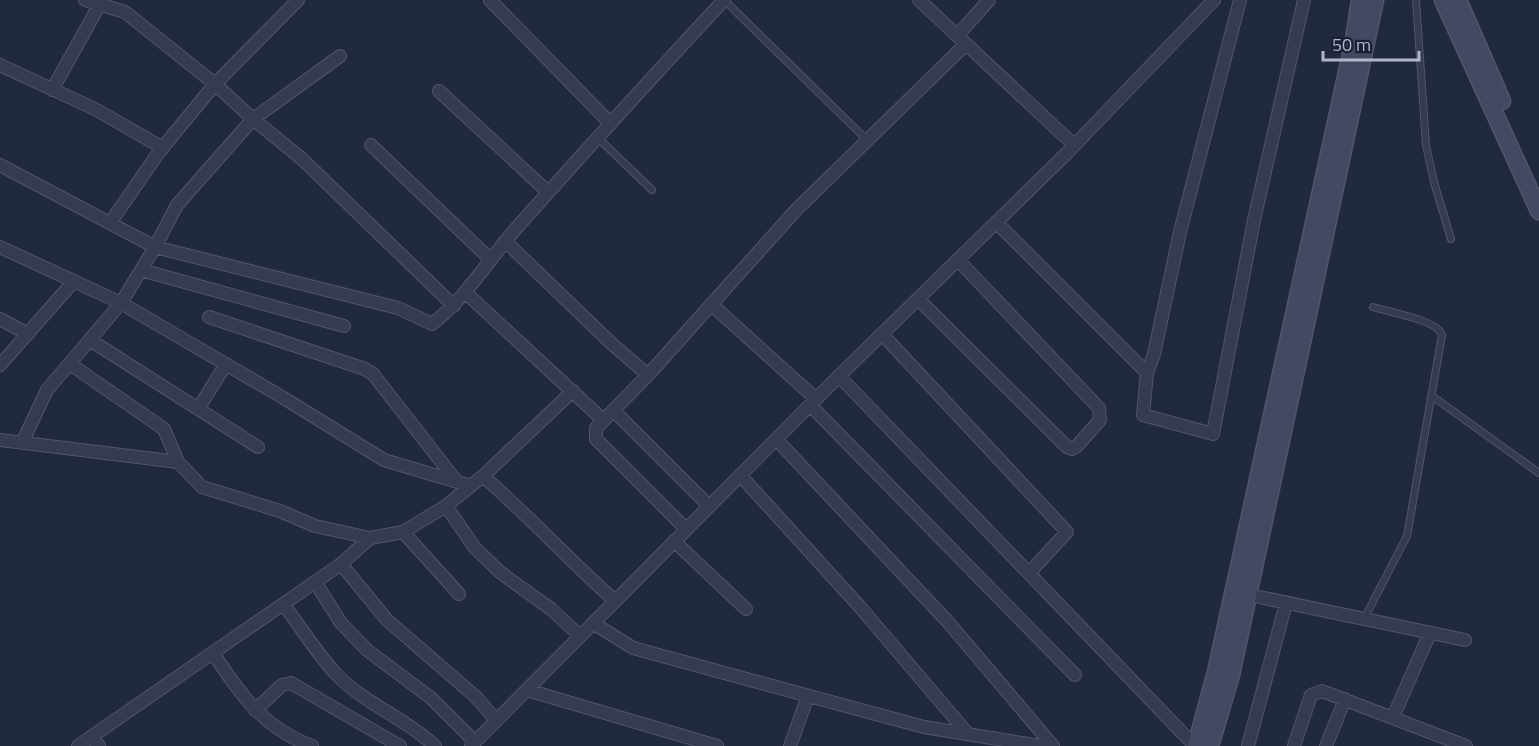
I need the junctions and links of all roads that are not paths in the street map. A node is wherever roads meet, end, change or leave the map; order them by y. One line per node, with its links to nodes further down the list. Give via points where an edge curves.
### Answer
1 (85, 0): 15 (street)
2 (298, 0): 19 (street)
3 (489, 0): 23 (street)
4 (919, 0): 16 (street)
5 (989, 0): 16 (street)
6 (1214, 0): 27 (street)
7 (1240, 0): 59 (street)
8 (1304, 0): 59 (street, via 1254,220 1213,434 1143,415)
9 (1360, 0): 87 (street)
10 (1375, 0): 87 (street)
11 (1416, 0): 36 (lane, via 1426,145)
12 (1443, 0): 33 (street)
13 (1458, 0): 30 (street)
14 (721, 1): 23 (street); 25 (lane)
15 (100, 4): 19 (street, via 125,12); 20 (street)
16 (962, 40): 25 (street); 27 (street)
17 (340, 56): 22 (street)
18 (0, 65): 20 (street)
19 (215, 84): 22 (street); 28 (street)
20 (52, 90): 28 (street, via 95,109)
21 (439, 92): 32 (street)
22 (253, 119): 39 (street, via 177,205); 48 (street, via 302,159)
23 (610, 123): 24 (street)
24 (597, 138): 31 (lane); 32 (street)
25 (867, 140): 47 (street, via 796,210)
26 (371, 145): 40 (street)
27 (1074, 145): 34 (street)
28 (163, 148): 35 (street)
29 (0, 165): 35 (street)
30 (1539, 184)
31 (652, 189)
32 (548, 192): 37 (street)
33 (1539, 211)
34 (996, 222): 41 (street); 59 (street)
35 (110, 223): 39 (street)
36 (1451, 239)
37 (505, 241): 40 (street); 60 (street)
38 (0, 247): 43 (street)
39 (155, 247): 42 (street); 48 (street, via 398,308 432,324)
40 (490, 260): 44 (street)
41 (958, 260): 45 (street); 45 (street, via 1099,408 1100,420 1077,446 1067,447)
42 (141, 270): 46 (street); 52 (street)
43 (75, 281): 46 (street); 53 (street)
44 (465, 292): 48 (street); 62 (street)
45 (918, 298): 54 (street)
46 (121, 303): 55 (street); 57 (street)
47 (711, 304): 60 (street); 64 (street)
48 (454, 306)
49 (1373, 307): 63 (lane, via 1441,330)
50 (209, 317): 76 (street, via 373,374)
51 (0, 320): 53 (street)
52 (344, 326)
53 (28, 334): 58 (street)
54 (882, 334): 61 (street); 85 (street, via 1067,532)
55 (90, 340): 56 (street); 65 (street)
56 (70, 364): 70 (street, via 48,390); 72 (street, via 164,429)
57 (226, 364): 65 (street); 76 (street, via 384,460)
58 (0, 365)
59 (1147, 373)
60 (648, 375): 66 (street)
61 (839, 376): 64 (street); 85 (street)
62 (573, 391): 67 (street); 75 (street)
63 (1432, 396): 73 (lane); 93 (lane, via 1407,536)
64 (813, 402): 68 (street); 99 (street)
65 (198, 409): 71 (street)
66 (613, 410): 67 (street); 78 (street)
67 (603, 420): 80 (street, via 596,428 596,439)
68 (776, 439): 74 (street); 117 (street, via 948,622)
69 (0, 440): 70 (street)
70 (22, 442): 72 (street)
71 (258, 447)
72 (178, 462): 82 (street, via 202,488 280,511 315,526)
73 (1539, 473)
74 (740, 475): 78 (street); 106 (street)
75 (483, 476): 77 (street); 89 (street)
76 (457, 482): 77 (street)
77 (471, 486): 79 (street)
78 (709, 506): 80 (street)
79 (446, 507): 81 (street); 96 (street, via 476,548 501,573 551,609)
80 (686, 529): 83 (street)
81 (403, 532): 82 (street); 88 (street)
82 (370, 538): 84 (street)
83 (674, 541): 89 (street); 92 (street)
84 (341, 564): 86 (street); 105 (street, via 387,620 476,697)
85 (1029, 573): 118 (street)
86 (315, 582): 91 (street); 109 (street, via 341,623 367,650 431,698)
87 (1241, 593): 90 (street); 118 (street); 119 (street, via 1231,675)
88 (459, 594)
89 (615, 601): 94 (street)
90 (1286, 603): 93 (street); 120 (street)
91 (283, 604): 98 (street); 113 (street, via 337,675)
92 (746, 609)
93 (1364, 619): 95 (street)
94 (593, 623): 96 (street); 101 (street, via 633,648)
95 (1430, 633): 97 (street); 104 (street)
96 (580, 636): 100 (street)
97 (1465, 640)
98 (213, 653): 103 (street); 107 (street)
99 (1075, 675)
100 (527, 690): 105 (street); 114 (street)
101 (808, 696): 106 (street, via 924,727); 115 (street)
102 (1345, 699): 104 (street); 121 (street, via 1322,691 1311,695); 122 (street)
103 (255, 710): 111 (street, via 290,738); 112 (street, via 282,685 291,683)
104 (1393, 717): 123 (street)
105 (496, 720): 109 (street)
106 (968, 734): 108 (street)
107 (95, 741): 110 (street)
108 (996, 742): 116 (street)
109 (473, 744)
110 (78, 746)
111 (312, 746)
112 (400, 746)
113 (435, 746)
114 (717, 746)
115 (790, 746)
116 (1040, 746)
117 (1053, 746)
118 (1195, 746)
119 (1210, 746)
120 (1248, 746)
121 (1294, 746)
122 (1326, 746)
123 (1466, 746)

